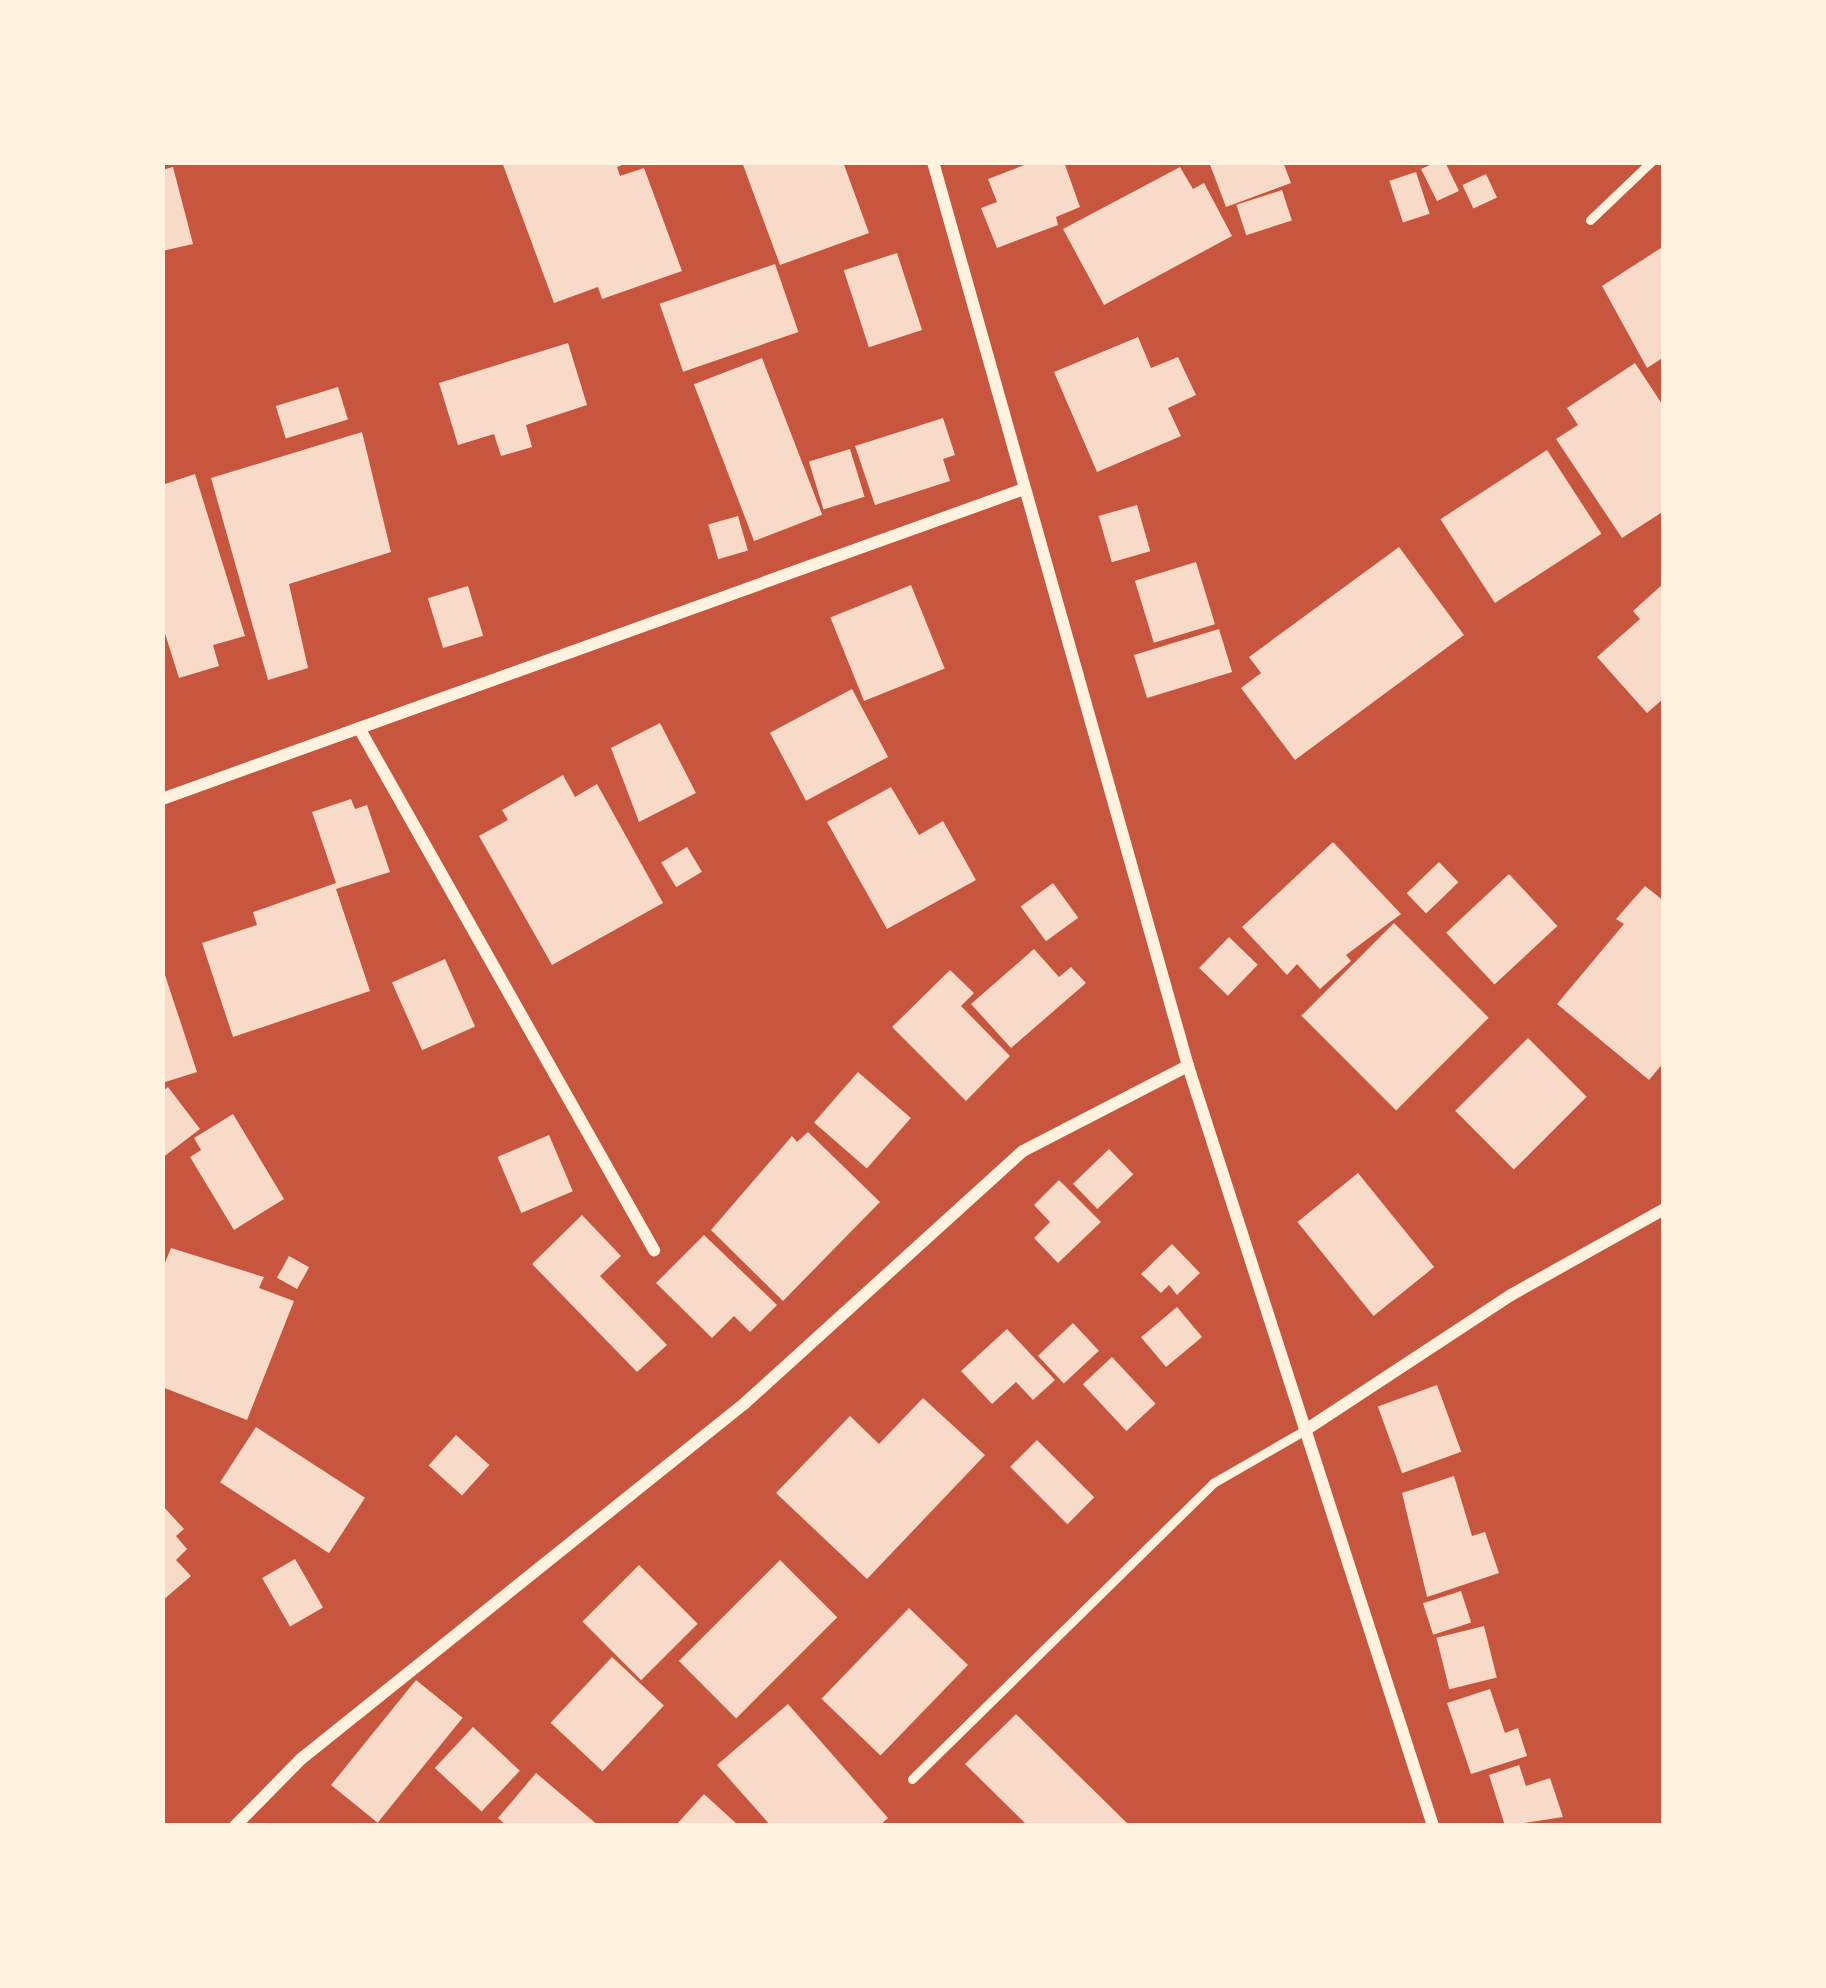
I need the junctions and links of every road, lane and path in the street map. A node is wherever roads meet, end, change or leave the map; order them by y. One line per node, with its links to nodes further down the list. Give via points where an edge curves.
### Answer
1 (933, 162): 4 (street)
2 (1652, 162): 3 (lane)
3 (1590, 220)
4 (1024, 489): 5 (street); 7 (street)
5 (358, 728): 6 (street); 9 (street)
6 (162, 799)
7 (1188, 1066): 10 (street); 12 (street, via 1023,1151 745,1403 301,1759)
8 (1664, 1209): 10 (street, via 1510,1295)
9 (654, 1250)
10 (1306, 1429): 11 (lane, via 1213,1483); 13 (street)
11 (912, 1779)
12 (235, 1826)
13 (1432, 1826)

